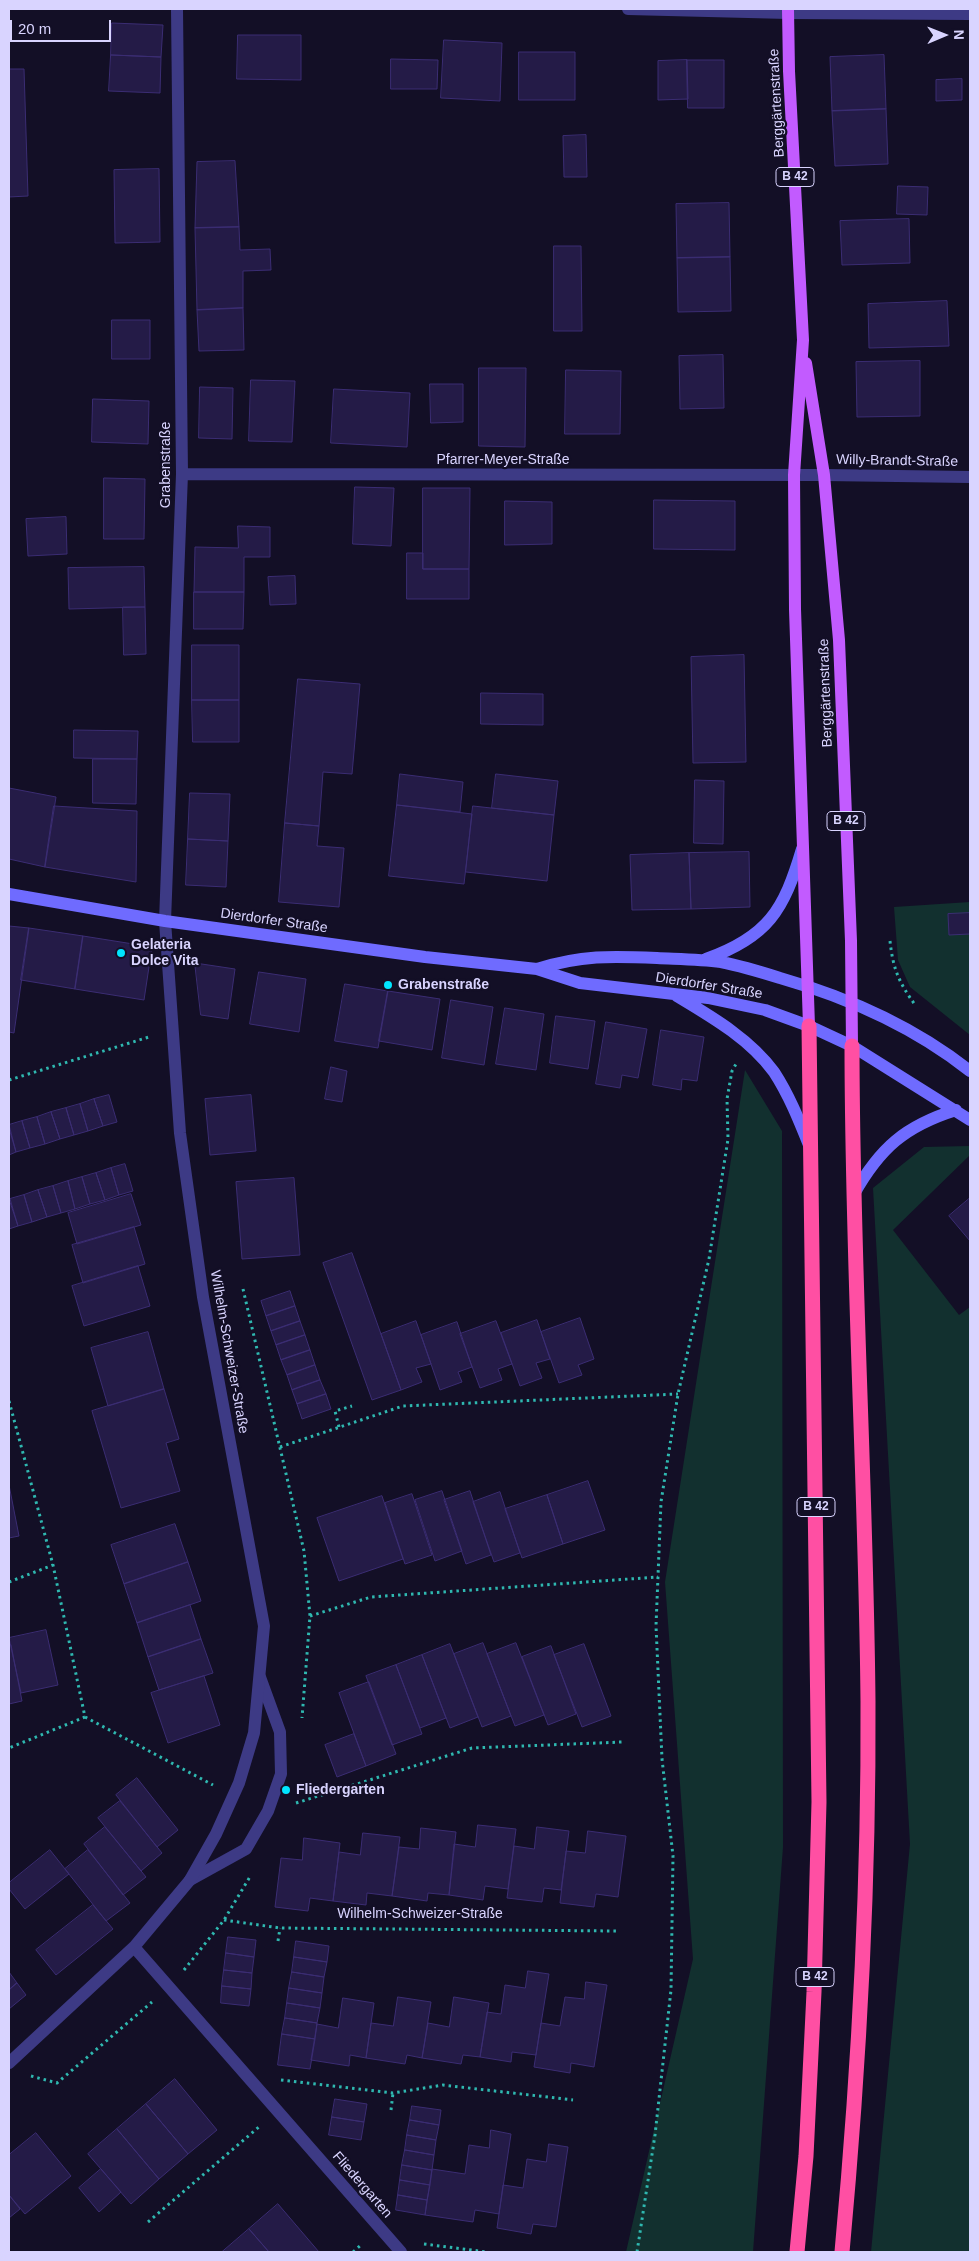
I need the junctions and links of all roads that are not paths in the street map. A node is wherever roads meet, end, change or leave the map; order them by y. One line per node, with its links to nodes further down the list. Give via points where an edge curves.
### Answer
1 (177, 9): 6 (street, Grabenstraße)
2 (628, 9): 3 (street)
3 (788, 11): 4 (street); 5 (main road, Berggärtenstraße / B 42)
4 (970, 14)
5 (803, 340): 7 (main road, Berggärtenstraße / B 42); 8 (main road, Berggärtenstraße / B 42)
6 (182, 474): 7 (street, Pfarrer-Meyer-Straße); 12 (street, Grabenstraße)
7 (794, 475): 8 (street, Pfarrer-Meyer-Straße); 10 (main road, Berggärtenstraße / B 42)
8 (824, 475): 9 (street, Willy-Brandt-Straße); 17 (main road, Berggärtenstraße / B 42, via 839,640)
9 (970, 477)
10 (804, 842): 13 (street, via 792,884 782,905 763,928 727,952); 15 (main road, Berggärtenstraße / B 42)
11 (9, 894): 12 (street, Dierdorfer Straße)
12 (165, 921): 14 (street, Dierdorfer Straße); 25 (street, Wilhelm-Schweizer-Straße, via 180,1133 203,1297 264,1626)
13 (702, 960): 14 (street, Dierdorfer Straße, via 606,955 568,960); 15 (street, Dierdorfer Straße, via 739,966)
14 (537, 969): 16 (street, Dierdorfer Straße, via 580,983)
15 (808, 986): 17 (street, Dierdorfer Straße); 18 (main road, Berggärtenstraße / B 42)
16 (673, 994): 18 (street, Dierdorfer Straße, via 765,1010); 23 (street, via 710,1017 763,1059 784,1089)
17 (852, 1001): 19 (main road, Berggärtenstraße / B 42); 20 (street, Dierdorfer Straße, via 902,1026)
18 (809, 1026): 19 (street, Dierdorfer Straße); 23 (highway, B 42)
19 (852, 1046): 21 (street, Dierdorfer Straße); 24 (highway, B 42)
20 (970, 1071)
21 (956, 1110): 22 (street, Dierdorfer Straße); 24 (street, via 922,1122 889,1145 867,1171)
22 (970, 1120)
23 (811, 1148): 30 (highway, B 42, via 819,1802 814,1992)
24 (854, 1194): 31 (highway, B 42, via 866,1570 867,1843 855,2103)
25 (260, 1677): 26 (street, Wilhelm-Schweizer-Straße, via 254,1733 240,1783); 26 (street, via 280,1732 280,1774 268,1811 246,1849)
26 (190, 1880): 27 (street, Wilhelm-Schweizer-Straße)
27 (134, 1948): 28 (street, Wilhelm-Schweizer-Straße); 29 (street, Fliedergarten)
28 (9, 2063)
29 (401, 2252)
30 (798, 2252)
31 (842, 2252)

